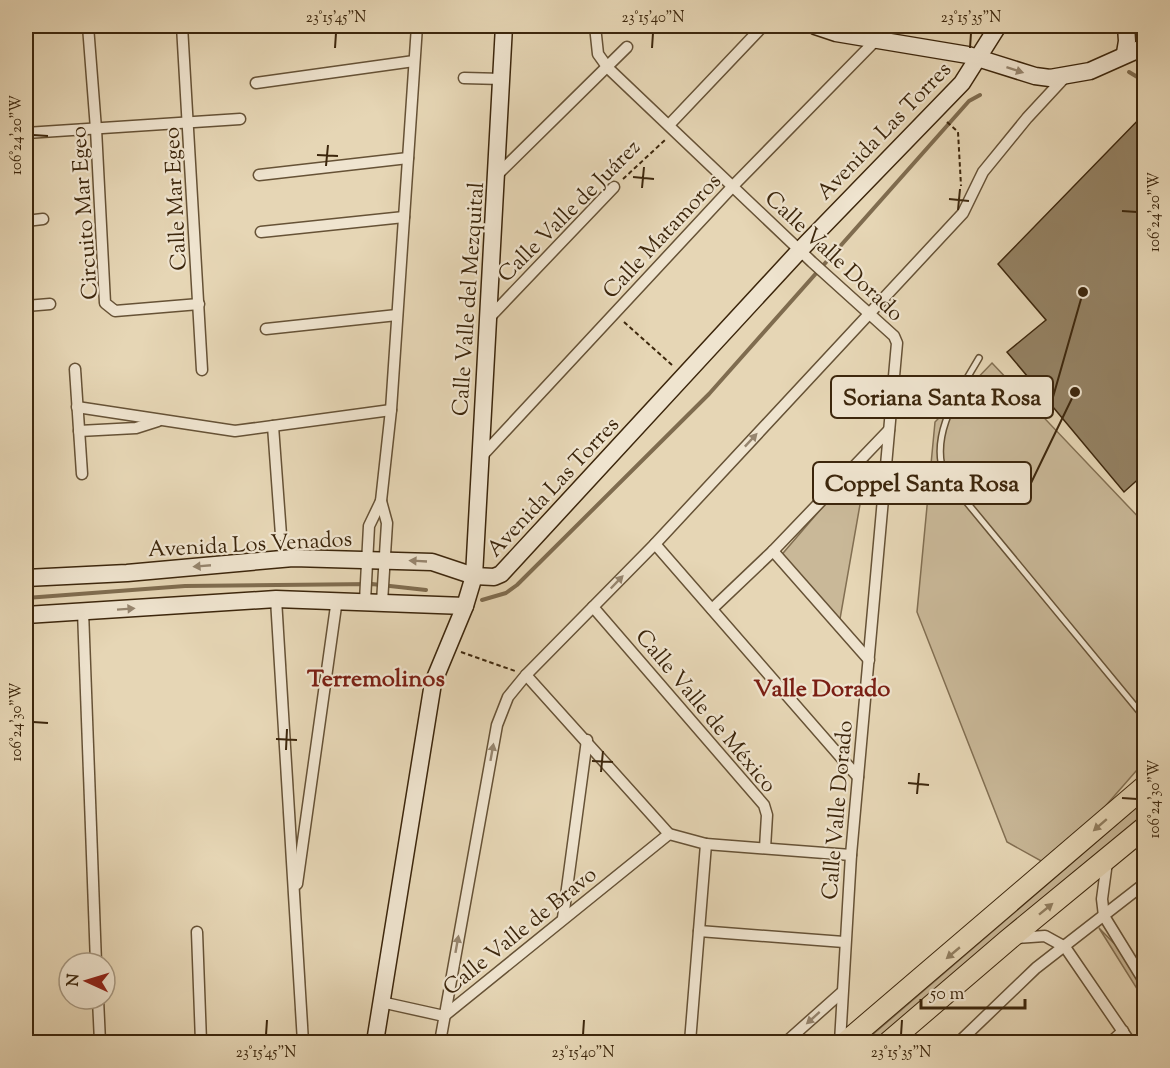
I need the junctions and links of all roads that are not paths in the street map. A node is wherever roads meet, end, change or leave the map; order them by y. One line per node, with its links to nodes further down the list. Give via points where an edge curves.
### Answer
1 (88, 26): 24 (street, Circuito Mar Egeo)
2 (182, 26): 22 (street, Calle Mar Egeo)
3 (417, 26): 15 (street)
4 (504, 26): 19 (street, Calle Valle del Mezquital)
5 (595, 26): 16 (street, Calle Valle Dorado, via 598,54)
6 (763, 26): 23 (street)
7 (815, 26): 10 (street)
8 (998, 26): 14 (street, Avenida Las Torres)
9 (1126, 26): 13 (street)
10 (876, 40): 14 (street); 29 (street, Calle Matamoros)
11 (627, 47): 16 (street)
12 (1144, 47): 13 (street)
13 (1125, 53): 17 (street, via 1090,71)
14 (980, 57): 17 (street, one-way to 17, via 1035,76); 35 (street, Avenida Las Torres, via 936,111)
15 (414, 61): 20 (street); 26 (street)
16 (608, 68): 23 (street, Calle Valle Dorado); 28 (street)
17 (1065, 77): 39 (street, via 983,172 963,213)
18 (464, 78): 19 (street)
19 (502, 79): 28 (street, Calle Valle del Mezquital)
20 (256, 83)
21 (240, 119): 22 (street)
22 (189, 124): 24 (street); 37 (street, Calle Mar Egeo)
23 (672, 128): 29 (street, Calle Valle Dorado)
24 (96, 129): 25 (street); 37 (street, Circuito Mar Egeo, via 105,303 115,311)
25 (26, 133)
26 (408, 158): 27 (street); 31 (street)
27 (259, 175)
28 (497, 175): 41 (street, Calle Valle del Mezquital)
29 (733, 186): 35 (street, Calle Valle Dorado); 52 (street, Calle Matamoros)
30 (614, 187): 41 (street, Calle Valle de Juárez)
31 (404, 217): 34 (street); 40 (street)
32 (43, 219): 33 (street)
33 (26, 221)
34 (261, 232)
35 (801, 249): 39 (street, Calle Valle Dorado); 60 (street, Avenida Las Torres, via 501,574)
36 (50, 304): 38 (street)
37 (199, 304): 45 (street, Calle Mar Egeo)
38 (26, 306)
39 (868, 313): 50 (street, Calle Valle Dorado, via 897,343); 56 (street, one-way to 39)
40 (397, 315): 42 (street); 47 (street)
41 (489, 318): 52 (street, Calle Valle del Mezquital)
42 (266, 328)
43 (979, 358): 73 (lane, via 948,414 941,457 945,476)
44 (75, 369): 46 (street)
45 (202, 370)
46 (77, 407): 48 (street); 51 (street)
47 (391, 410): 49 (street); 54 (street)
48 (161, 420): 49 (street, via 230,431); 51 (street, via 136,428)
49 (273, 426): 55 (street)
50 (889, 430): 57 (street); 71 (street, Calle Valle Dorado)
51 (79, 431): 53 (street)
52 (479, 460): 60 (street, Calle Valle del Mezquital)
53 (82, 474)
54 (381, 501): 58 (street, via 369,526); 59 (street, via 387,522)
55 (281, 534)
56 (655, 544): 67 (street, one-way to 56); 68 (street)
57 (773, 551): 68 (street); 71 (street)
58 (367, 565): 59 (street, Avenida Los Venados); 61 (street, Avenida Los Venados, one-way to 61, via 268,560); 62 (street)
59 (385, 567): 60 (street, Avenida Los Venados, one-way to 59, via 432,562); 63 (street)
60 (474, 576): 66 (street, Avenida Las Torres)
61 (26, 578)
62 (365, 595): 63 (street); 65 (street)
63 (383, 597): 66 (street)
64 (276, 599): 65 (street); 69 (street, one-way to 64); 85 (street)
65 (337, 599): 85 (street)
66 (465, 606): 96 (street, Avenida Las Torres, via 433,683)
67 (593, 607): 72 (street); 81 (street, Calle Valle de México, via 764,806)
68 (712, 609): 75 (street)
69 (83, 611): 70 (street); 93 (street)
70 (26, 615)
71 (869, 660): 75 (street, Calle Valle Dorado)
72 (526, 675): 74 (street); 98 (street, one-way to 72, via 497,725 508,697)
73 (1144, 717)
74 (587, 740): 79 (street); 87 (street)
75 (858, 777): 82 (street, Calle Valle Dorado)
76 (1144, 777): 77 (lane)
77 (1137, 794): 108 (highway, one-way to 108)
78 (1144, 828): 83 (highway)
79 (669, 834): 80 (street); 87 (street, Calle Valle de Bravo)
80 (706, 844): 81 (street); 88 (street)
81 (765, 848): 82 (street)
82 (851, 855): 91 (street, Calle Valle Dorado)
83 (1107, 859): 86 (street); 90 (highway, one-way to 83)
84 (1144, 884): 86 (street)
85 (294, 908): 102 (street)
86 (1104, 916): 92 (street); 94 (street)
87 (563, 918): 98 (street, Calle Valle de Bravo)
88 (699, 931): 91 (street); 105 (street)
89 (197, 932): 101 (street)
90 (1008, 940): 92 (street, via 1045,936); 109 (highway)
91 (844, 942): 95 (street, Calle Valle Dorado)
92 (1065, 947): 99 (street); 110 (street, via 1036,968)
93 (96, 951)
94 (1144, 981)
95 (841, 993): 106 (street, one-way to 106); 107 (street, Calle Valle Dorado)
96 (381, 1002): 98 (street, Calle Valle de Bravo); 103 (street, Avenida Las Torres)
97 (99, 1011): 100 (street)
98 (444, 1016): 104 (street)
99 (1123, 1031): 111 (street); 112 (street)
100 (100, 1042)
101 (201, 1042)
102 (303, 1042)
103 (375, 1042)
104 (440, 1042)
105 (690, 1042)
106 (786, 1042)
107 (840, 1042)
108 (846, 1042)
109 (889, 1042)
110 (959, 1042)
111 (1110, 1042)
112 (1130, 1042)

